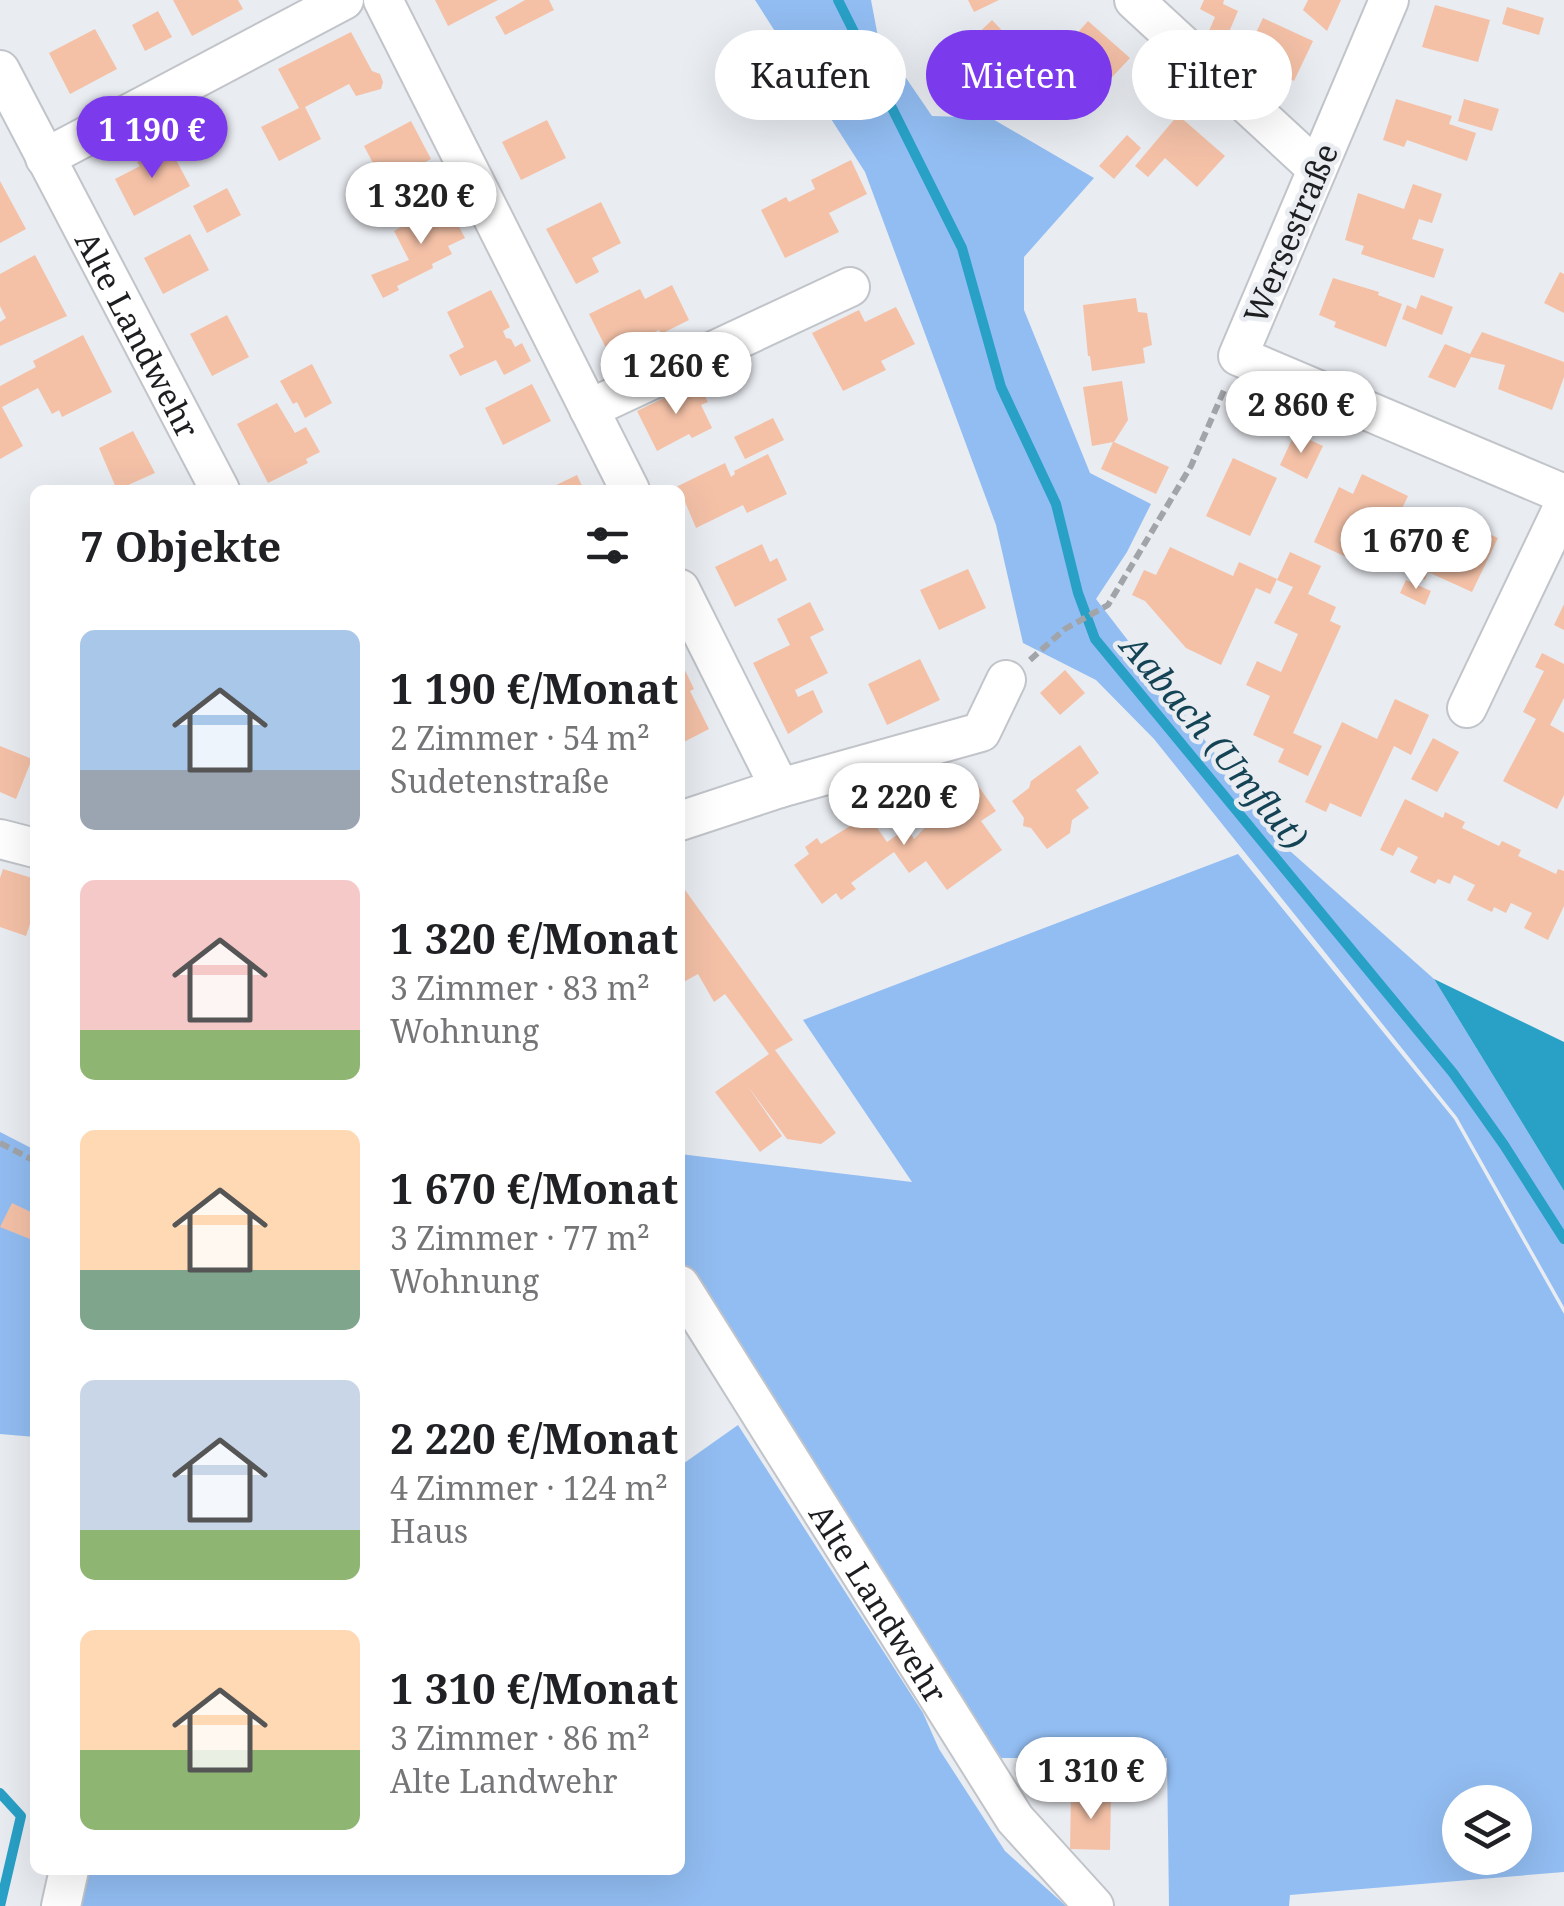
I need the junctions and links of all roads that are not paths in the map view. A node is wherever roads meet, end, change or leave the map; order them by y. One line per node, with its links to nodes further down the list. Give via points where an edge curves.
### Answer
1 (344, 0): 6 (street)
2 (384, 0): 9 (street)
3 (1134, 0): 7 (street)
4 (1389, 0): 7 (street, Wersestraße)
5 (0, 70): 6 (street, Alte Landwehr)
6 (45, 158): 10 (street, Alte Landwehr)
7 (1317, 168): 12 (street, Wersestraße, via 1238,356)
8 (850, 288): 9 (street)
9 (590, 408): 11 (street)
10 (217, 485)
11 (628, 485)
12 (1564, 494)
13 (1564, 505): 16 (street)
14 (685, 599): 17 (street)
15 (1006, 680): 17 (street, via 981,732)
16 (1466, 708)
17 (780, 788): 18 (street)
18 (685, 819)
19 (0, 839): 20 (street)
20 (30, 847)
21 (685, 1293): 24 (street, Alte Landwehr, via 1015,1820)
22 (68, 1875): 23 (street)
23 (61, 1906)
24 (1094, 1906)

